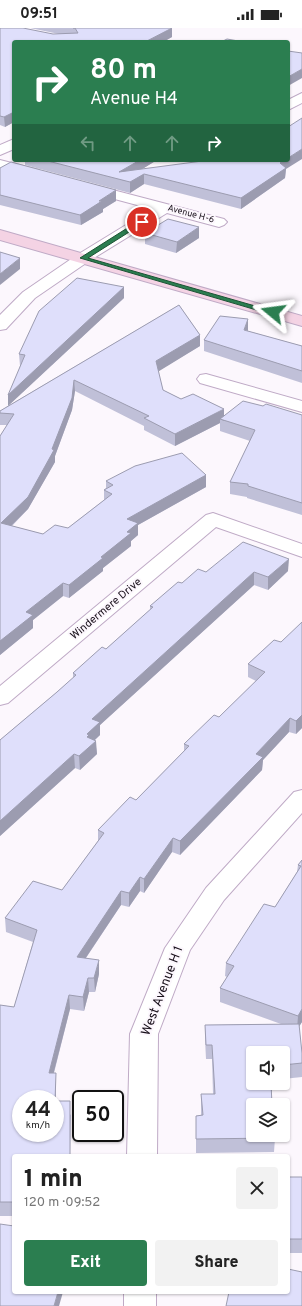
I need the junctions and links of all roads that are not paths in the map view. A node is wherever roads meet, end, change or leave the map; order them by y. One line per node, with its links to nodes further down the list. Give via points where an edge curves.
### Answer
1 (290, 88): 2 (street)
2 (302, 91)
3 (302, 97): 4 (street)
4 (290, 105)
5 (12, 144): 6 (street)
6 (0, 151)
7 (0, 164): 8 (street)
8 (45, 176)
9 (75, 184): 10 (street, Avenue H-6)
10 (166, 207): 11 (street, Avenue H-6); 13 (street)
11 (219, 222)
12 (0, 236): 13 (main road)
13 (83, 258): 14 (main road); 15 (street, via 29,295)
14 (302, 321)
15 (1, 323)
16 (206, 379): 17 (street)
17 (302, 407)
18 (302, 551): 19 (street, Windermere Drive, via 213,519)
19 (0, 698)
20 (302, 798): 21 (street, West Avenue H 1, via 215,894 178,948 144,1034)
21 (142, 1154)
22 (140, 1294): 23 (street)
23 (140, 1306)

